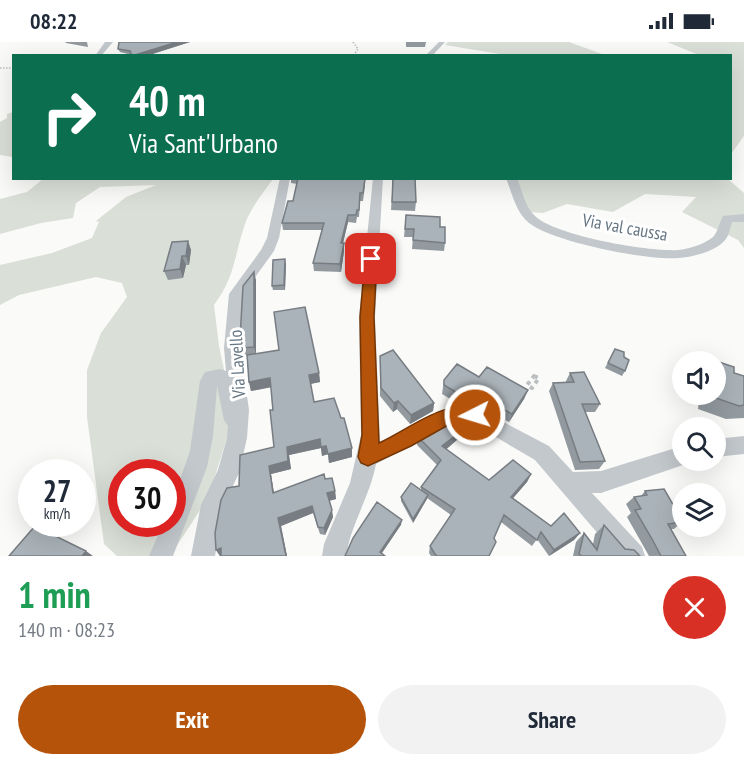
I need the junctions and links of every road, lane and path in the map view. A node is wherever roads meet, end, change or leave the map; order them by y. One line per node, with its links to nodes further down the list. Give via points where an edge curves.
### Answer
1 (110, 42): 3 (street)
2 (442, 42): 4 (street)
3 (100, 53)
4 (430, 54)
5 (285, 180): 9 (street, Via Lavello, via 273,238 236,294 232,348 239,410)
6 (378, 180): 12 (street, via 367,317 371,435)
7 (512, 180): 8 (street, Via val caussa, via 528,216 540,226 648,253 682,254 707,245 721,237 727,219)
8 (744, 218)
9 (237, 428): 15 (street, via 224,380 212,377 207,385 203,438 195,470); 16 (street, Via Lavello, via 228,473 212,505)
10 (744, 445): 11 (street)
11 (726, 447)
12 (368, 457): 14 (street, via 444,418 467,412 542,453); 17 (street)
13 (672, 459): 14 (street, via 601,482)
14 (569, 483): 18 (street)
15 (161, 556)
16 (203, 556)
17 (334, 556)
18 (633, 556)

